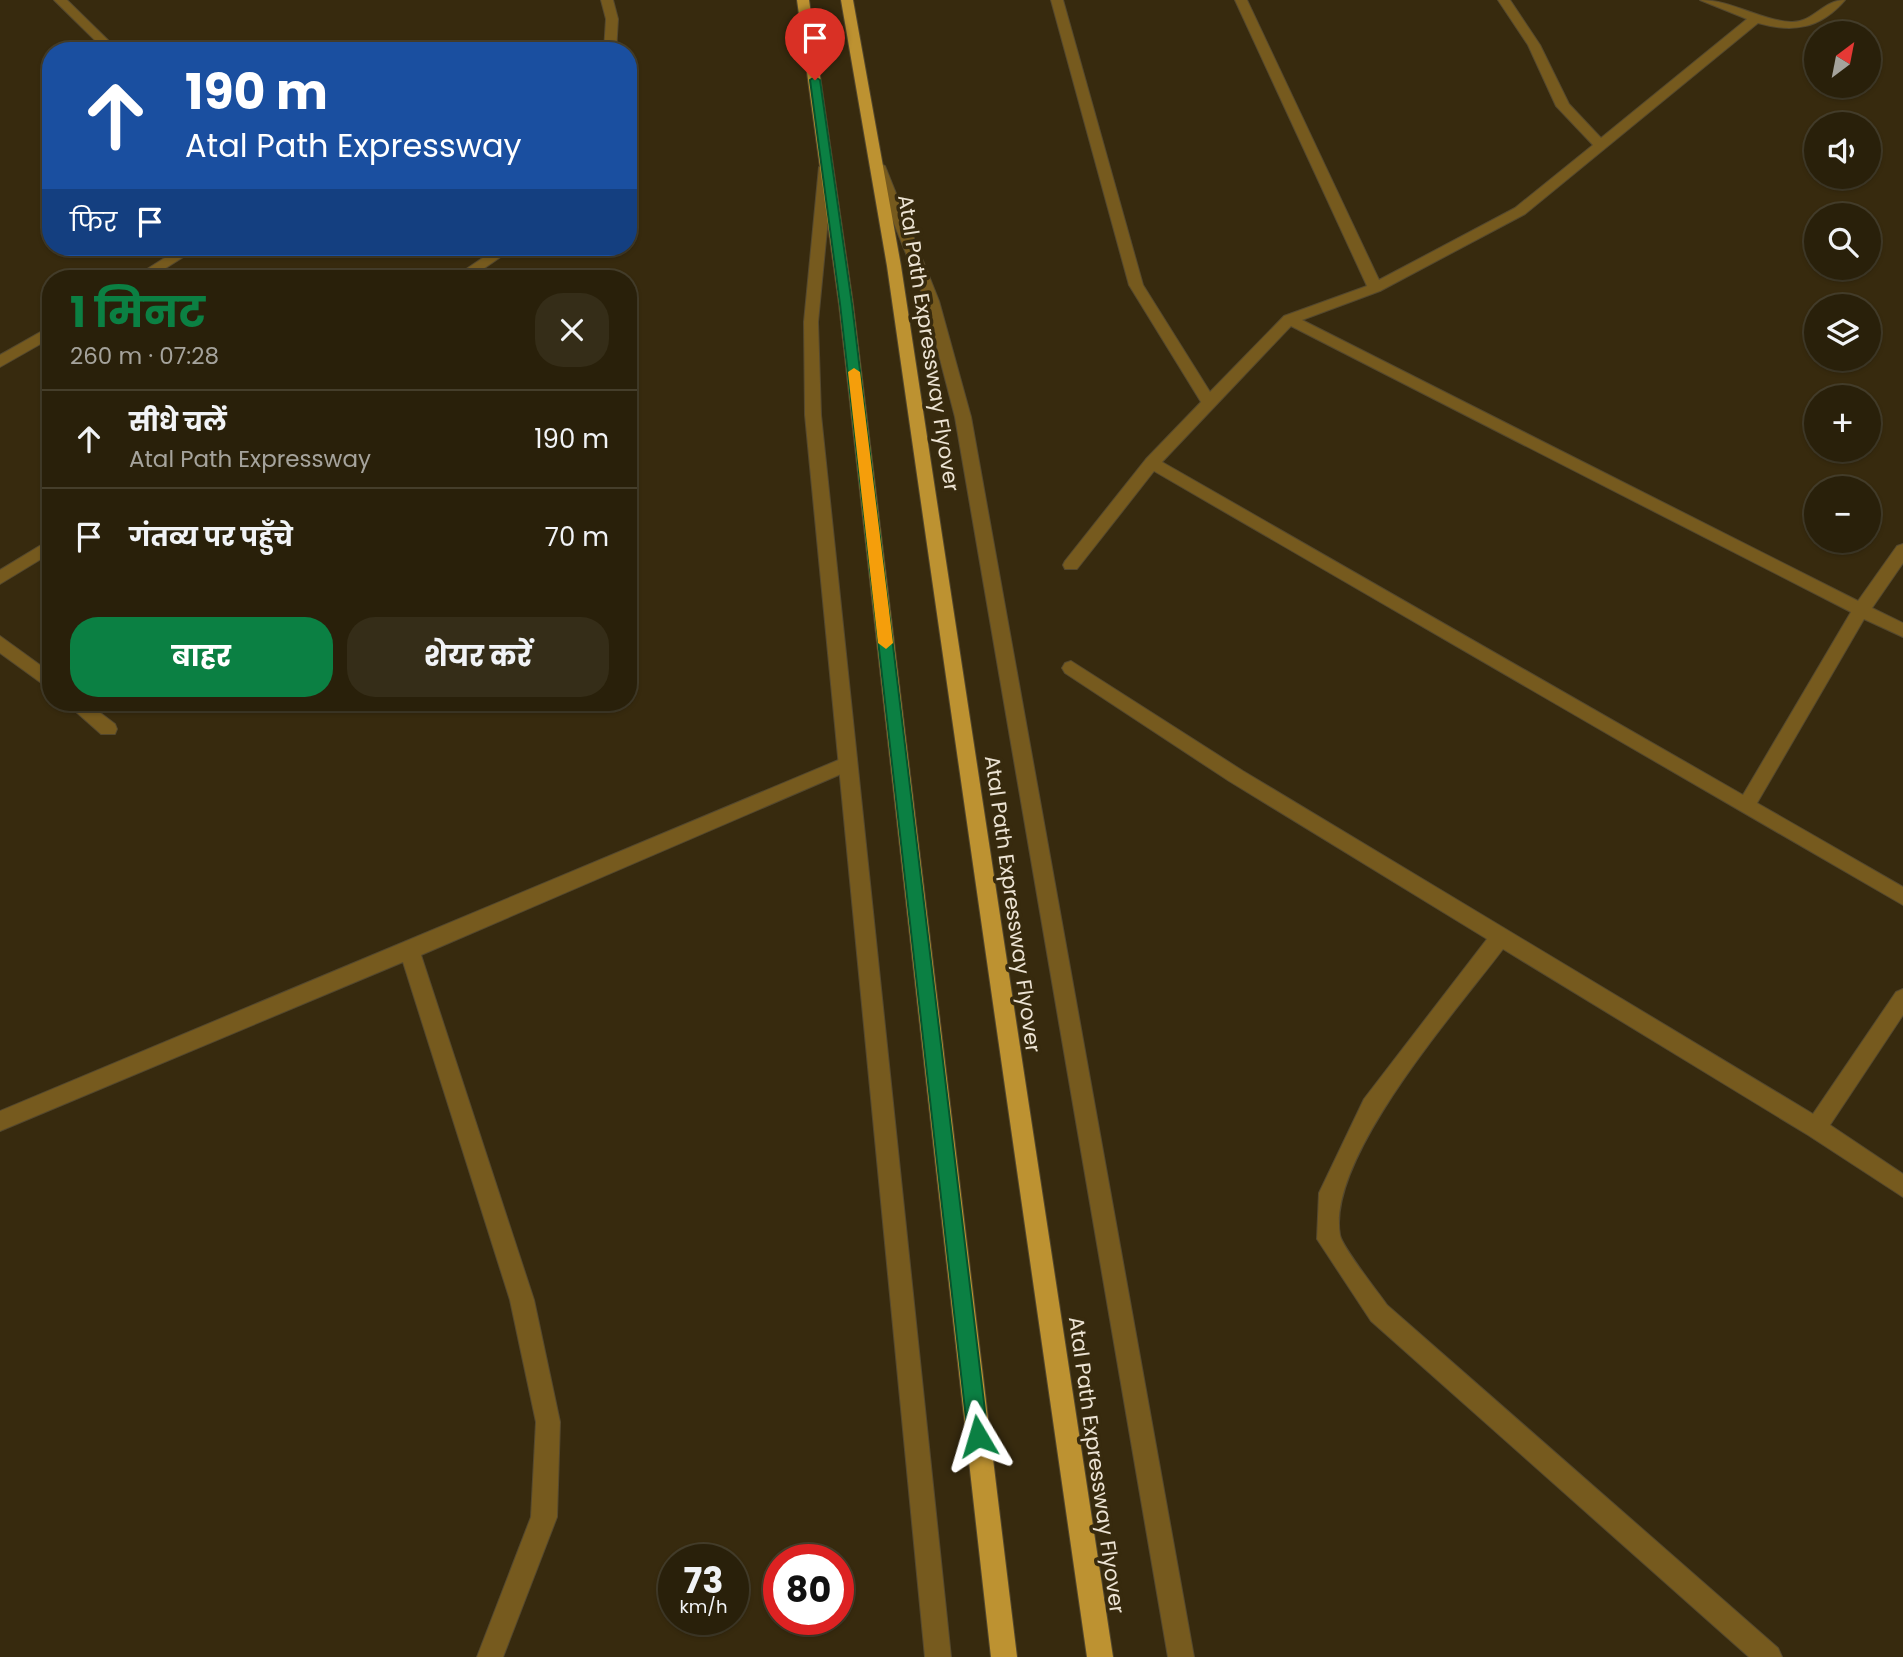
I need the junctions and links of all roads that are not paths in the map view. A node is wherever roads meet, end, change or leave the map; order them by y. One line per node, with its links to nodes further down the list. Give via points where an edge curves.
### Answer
1 (60, 0): 11 (street)
2 (607, 0): 12 (street)
3 (803, 0): 15 (highway)
4 (847, 0): 14 (highway, Atal Path Expressway Flyover)
5 (1057, 0): 24 (street, via 1136,285)
6 (1241, 0): 20 (street)
7 (1504, 0): 13 (street, via 1534,45 1563,106)
8 (1706, 0): 10 (street)
9 (1839, 0): 10 (street, via 1800,26)
10 (1757, 17): 13 (street)
11 (104, 42)
12 (611, 42)
13 (1601, 145): 20 (street, via 1520,211)
14 (875, 158): 49 (highway, Atal Path Expressway Flyover); 50 (street, via 932,301 963,417)
15 (827, 161): 37 (street, via 811,321 813,415); 48 (highway)
16 (177, 256): 18 (street)
17 (488, 256): 19 (street)
18 (153, 270)
19 (470, 270)
20 (1375, 288): 21 (street)
21 (1289, 319): 24 (street); 30 (street)
22 (42, 336): 23 (street)
23 (0, 362)
24 (1209, 403): 25 (street)
25 (1152, 463): 28 (street); 38 (street)
26 (1903, 550): 30 (street)
27 (42, 551): 29 (street)
28 (1071, 565)
29 (0, 578)
30 (1861, 610): 31 (street); 38 (street)
31 (1903, 631)
32 (0, 643): 34 (street)
33 (1071, 668): 40 (street, via 1236,776)
34 (42, 676)
35 (85, 711): 36 (street)
36 (108, 729)
37 (848, 762): 41 (street); 47 (street)
38 (1746, 806): 39 (street)
39 (1903, 897)
40 (1501, 936): 44 (street); 51 (street, via 1372,1106 1330,1193 1328,1239 1379,1313)
41 (409, 950): 43 (street); 46 (street, via 522,1300 548,1422 544,1517)
42 (1903, 998): 44 (street)
43 (0, 1121)
44 (1816, 1128): 45 (street)
45 (1903, 1187)
46 (491, 1657)
47 (938, 1657)
48 (1004, 1657)
49 (1100, 1657)
50 (1181, 1657)
51 (1769, 1657)

